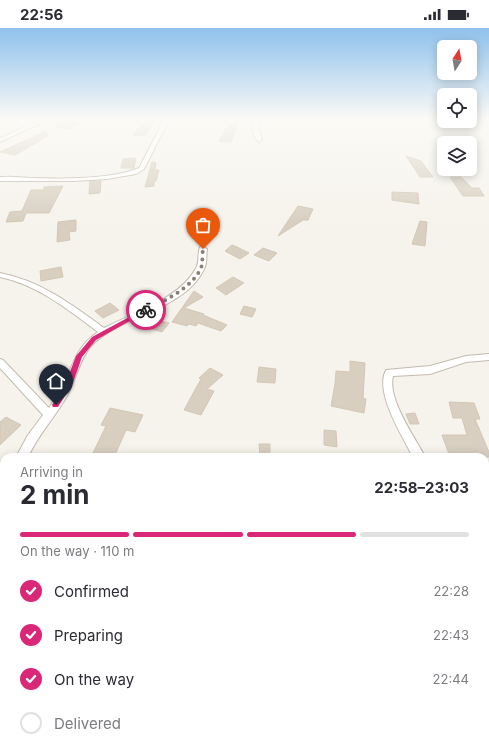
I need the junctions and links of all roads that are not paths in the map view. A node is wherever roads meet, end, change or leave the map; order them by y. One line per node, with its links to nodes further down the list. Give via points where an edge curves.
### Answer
1 (149, 154): 2 (street, via 138,172 116,176)
2 (0, 179)
3 (203, 249): 5 (street, via 201,267 184,288)
4 (0, 275): 5 (street, via 29,284 57,297)
5 (104, 332): 8 (street, via 84,349 63,395)
6 (489, 357): 10 (street, via 466,359 430,370 389,373 386,378 387,386)
7 (0, 362): 8 (street)
8 (49, 415): 9 (street, via 34,434)
9 (24, 453)
10 (417, 453)

